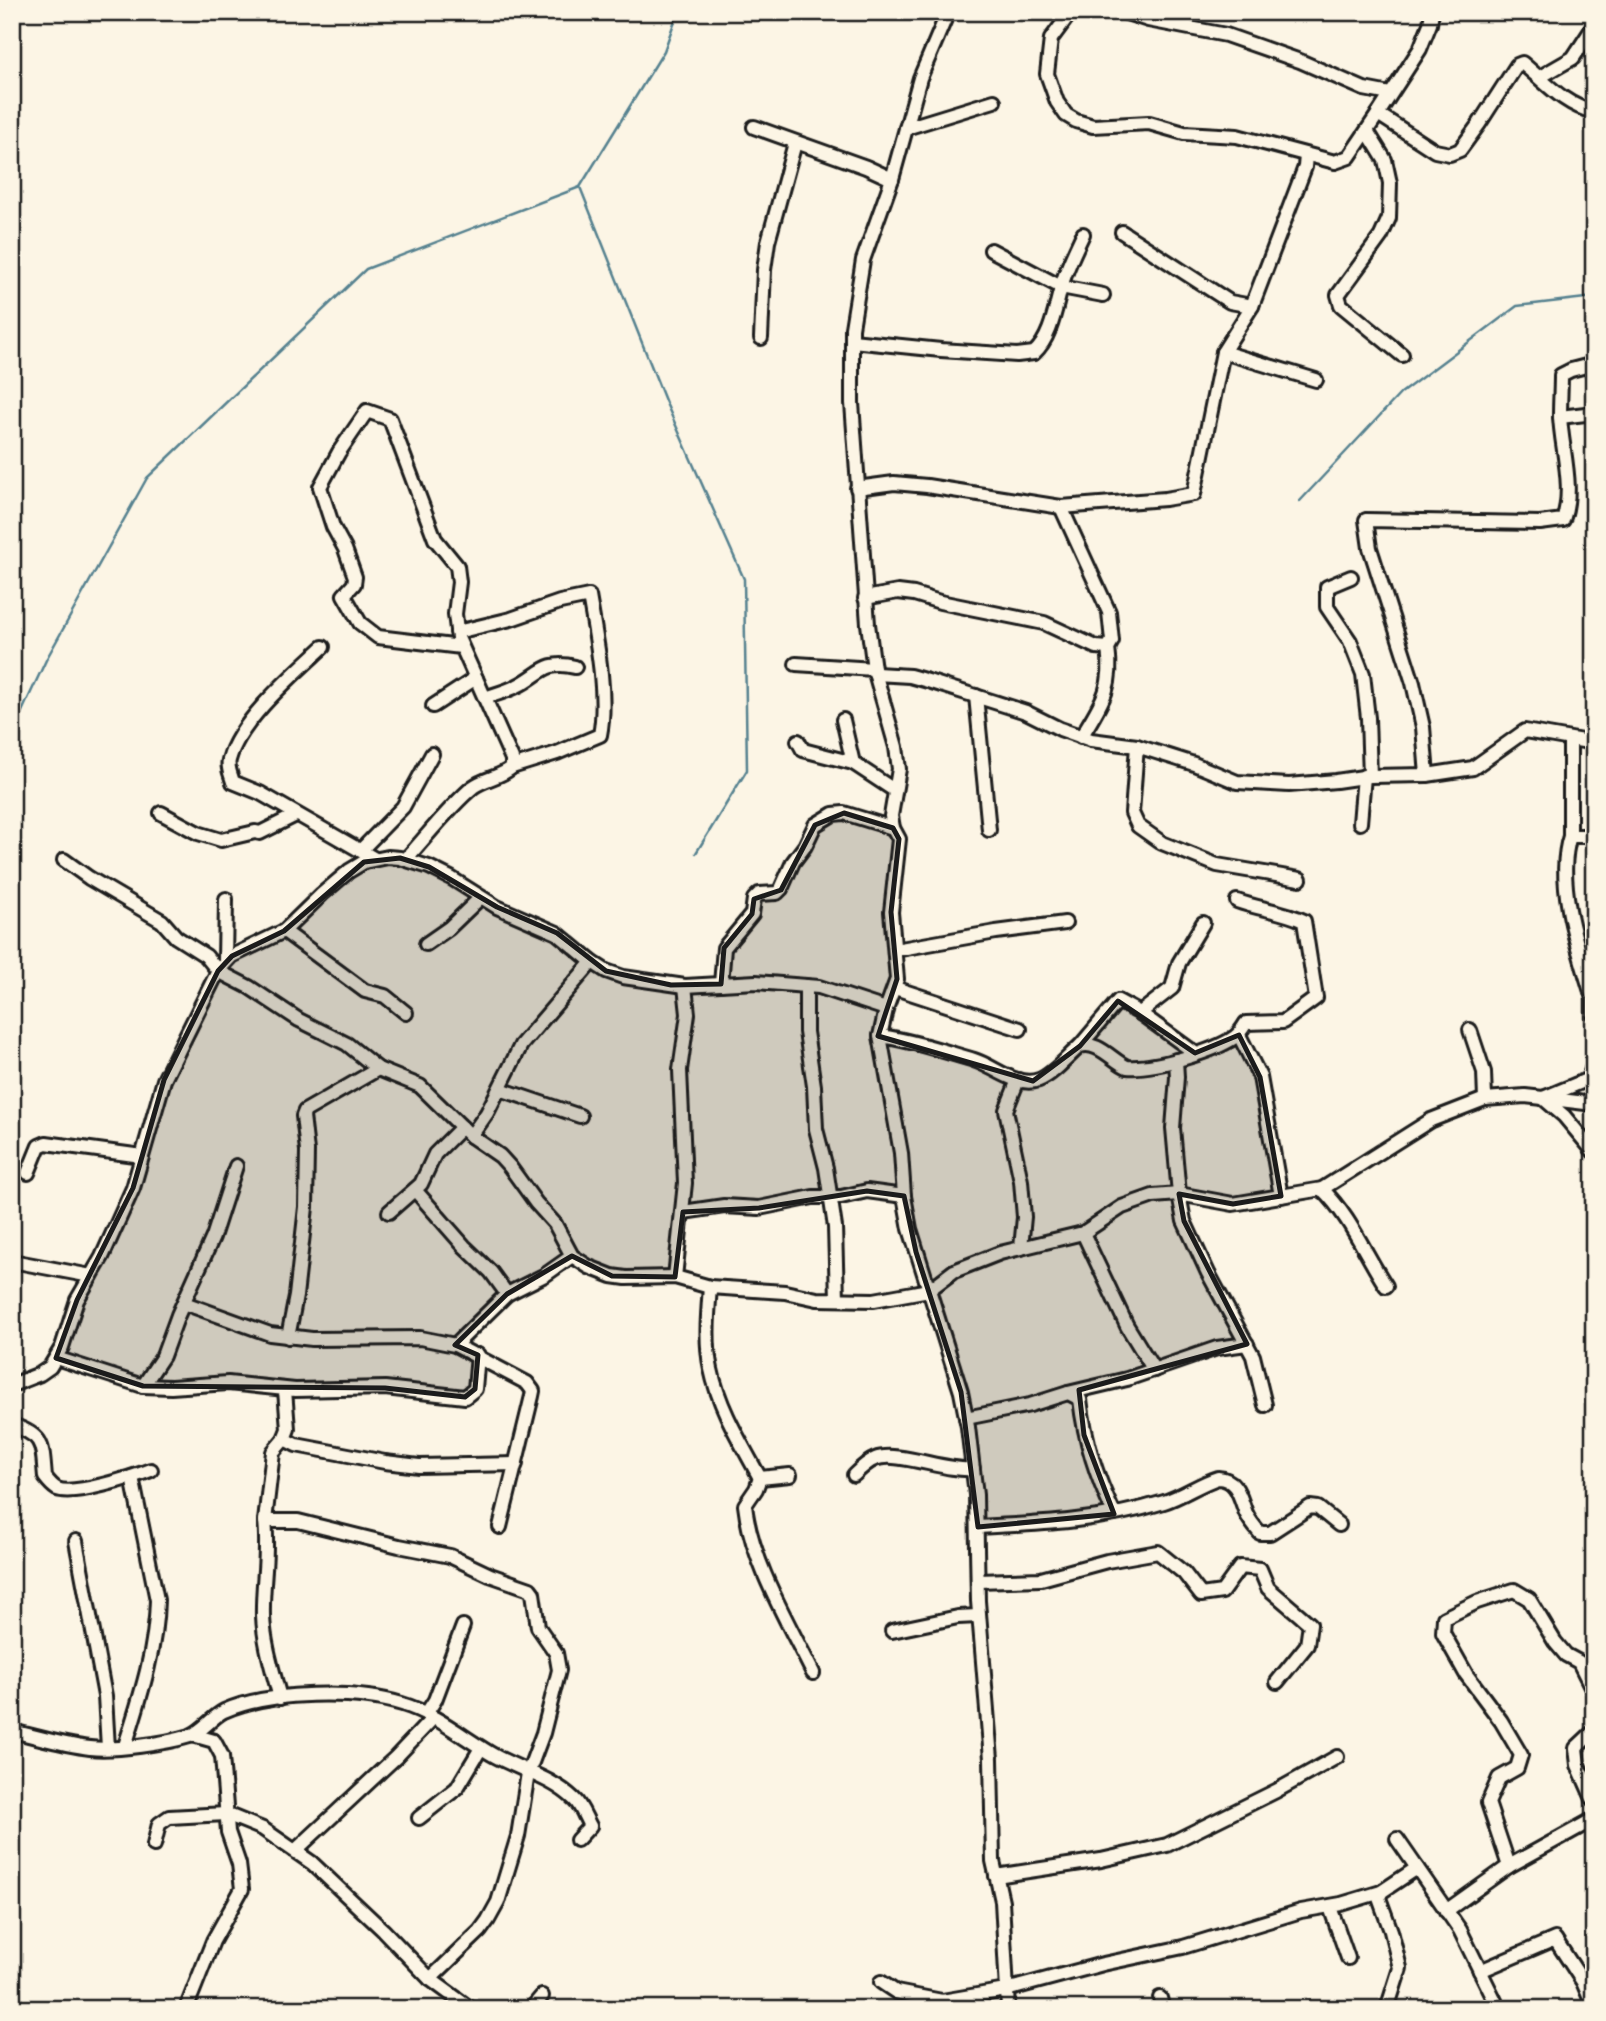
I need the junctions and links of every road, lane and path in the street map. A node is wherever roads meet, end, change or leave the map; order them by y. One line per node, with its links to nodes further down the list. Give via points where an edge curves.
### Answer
1 (948, 12): 12 (street, via 924,66)
2 (1071, 12): 15 (street, via 1051,39 1046,74 1066,115 1093,126 1149,123 1184,133 1237,136)
3 (1123, 12): 7 (street, via 1226,35 1364,89)
4 (1432, 12): 7 (street, via 1420,49)
5 (1594, 26): 6 (street, via 1573,58)
6 (1540, 77): 9 (street, via 1559,97); 10 (street, via 1522,63 1517,65 1460,150 1450,154 1435,151)
7 (1390, 94): 10 (street)
8 (994, 101): 12 (street)
9 (1594, 112)
10 (1378, 114): 13 (street)
11 (754, 127): 14 (street)
12 (906, 128): 16 (street)
13 (1367, 131): 15 (street, via 1341,161); 26 (street, via 1385,160 1389,218 1338,295 1341,304)
14 (795, 143): 16 (street); 23 (street, via 768,242)
15 (1306, 155): 22 (street)
16 (892, 179): 24 (street, via 863,260)
17 (1122, 232): 22 (street, via 1230,302)
18 (1083, 233): 20 (street)
19 (991, 250): 20 (street)
20 (1061, 286): 21 (street); 24 (street, via 1048,329 1034,353 964,352)
21 (1103, 295)
22 (1252, 306): 25 (street)
23 (761, 338)
24 (852, 341): 31 (street)
25 (1223, 352): 28 (street); 32 (street, via 1194,494)
26 (1402, 355)
27 (1594, 364): 30 (street, via 1561,375)
28 (1316, 380)
29 (1594, 413): 30 (street)
30 (1560, 416): 55 (street, via 1568,506 1563,520 1366,520 1370,548 1413,683)
31 (857, 488): 32 (street, via 894,483 927,486); 34 (street)
32 (1061, 507): 38 (street, via 1109,612 1112,641)
33 (1352, 577): 56 (street, via 1327,587 1327,607 1350,641 1363,674)
34 (865, 598): 38 (street, via 914,594 1044,623); 41 (street)
35 (457, 632): 37 (street); 37 (street, via 457,566 435,539 390,419 367,411 320,487 355,577 344,595 360,623 378,637); 54 (street, via 590,596 603,722 600,735)
36 (323, 647): 59 (street, via 277,690 237,740 228,763 233,782)
37 (461, 647): 42 (street)
38 (1108, 648): 47 (street, via 1111,669 1105,697)
39 (796, 663): 41 (street)
40 (575, 667): 44 (street, via 541,670 520,685)
41 (875, 671): 43 (street, via 910,676); 57 (street, via 896,747 899,769)
42 (476, 678): 44 (street); 45 (street)
43 (976, 696): 47 (street); 62 (street)
44 (485, 698): 54 (street)
45 (433, 706)
46 (843, 720): 53 (street)
47 (1081, 737): 51 (street)
48 (1570, 740): 50 (street); 55 (street, via 1525,731 1473,768); 63 (street)
49 (798, 741): 53 (street, via 803,750)
50 (1594, 743)
51 (1137, 746): 56 (street, via 1237,782 1289,785); 69 (street, via 1132,813 1138,826 1163,843 1217,865)
52 (432, 754): 65 (street, via 403,807)
53 (853, 763): 57 (street)
54 (512, 767): 67 (street, via 474,787)
55 (1427, 775): 56 (street)
56 (1367, 776): 60 (street)
57 (894, 790): 61 (street)
58 (161, 813): 59 (street, via 221,840 260,833)
59 (296, 815): 65 (street)
60 (1360, 823)
61 (893, 828): 77 (street, via 899,839 891,912); 80 (street, via 838,812 818,822 781,889 754,899 752,914 725,945)
62 (989, 830)
63 (1570, 836): 64 (street); 84 (street, via 1565,852 1567,894)
64 (1594, 836)
65 (361, 850): 66 (street)
66 (374, 859): 67 (street); 75 (street, via 349,871)
67 (406, 859): 71 (street, via 451,878)
68 (64, 860): 79 (street, via 162,921 176,937)
69 (1300, 879)
70 (226, 898): 79 (street)
71 (480, 898): 76 (street); 78 (street, via 557,933)
72 (1237, 901): 91 (street, via 1304,921 1316,999 1283,1022 1246,1023)
73 (1065, 923): 77 (street)
74 (1203, 923): 87 (street, via 1179,963 1172,988)
75 (284, 931): 79 (street); 86 (street, via 365,991 385,996)
76 (426, 944)
77 (895, 950): 83 (street)
78 (592, 962): 81 (street, via 623,976); 99 (street, via 521,1045)
79 (221, 966): 97 (street); 106 (street, via 164,1080)
80 (721, 984): 81 (street); 82 (street)
81 (685, 986): 116 (street, via 688,1014 680,1070)
82 (806, 986): 85 (street); 114 (street, via 816,1129)
83 (895, 988): 85 (street); 89 (street)
84 (1593, 995): 88 (street)
85 (886, 1009): 92 (street)
86 (406, 1013)
87 (1140, 1013): 93 (street, via 1118,1002); 94 (street)
88 (1594, 1016)
89 (1020, 1029)
90 (1469, 1030): 101 (street, via 1483,1072)
91 (1239, 1035): 94 (street); 113 (street, via 1260,1077)
92 (880, 1036): 98 (street, via 976,1060); 112 (street)
93 (1080, 1046): 95 (street, via 1094,1045 1127,1067); 98 (street, via 1040,1079)
94 (1195, 1053): 95 (street)
95 (1176, 1060): 111 (street, via 1173,1128)
96 (1594, 1063): 100 (street, via 1589,1079)
97 (378, 1069): 104 (street, via 420,1086); 129 (street, via 303,1116 306,1206)
98 (1018, 1080): 118 (street, via 1006,1110 1021,1181)
99 (500, 1088): 103 (street); 104 (street)
100 (1543, 1098): 101 (street); 102 (street); 105 (street)
101 (1485, 1100): 109 (street, via 1431,1121)
102 (1594, 1104)
103 (580, 1116)
104 (467, 1132): 110 (street, via 435,1154); 119 (street, via 510,1167 555,1224)
105 (1594, 1152)
106 (142, 1156): 108 (street, via 46,1143 39,1146); 121 (street, via 129,1197)
107 (236, 1166): 128 (street, via 213,1237)
108 (28, 1173)
109 (1322, 1189): 113 (street); 123 (street)
110 (415, 1190): 115 (street); 126 (street)
111 (1179, 1194): 113 (street, via 1233,1204); 117 (street, via 1153,1196 1122,1207); 130 (street, via 1184,1222)
112 (904, 1196): 114 (street, via 875,1191); 125 (street)
113 (1281, 1196)
114 (831, 1197): 116 (street, via 759,1208); 127 (street)
115 (389, 1212)
116 (683, 1212): 122 (street)
117 (1083, 1233): 118 (street); 134 (street, via 1127,1326)
118 (1021, 1248): 125 (street, via 954,1271)
119 (572, 1256): 122 (street, via 612,1276); 126 (street)
120 (12, 1261): 121 (street)
121 (91, 1276): 133 (street)
122 (675, 1277): 124 (street)
123 (1386, 1286)
124 (710, 1287): 127 (street); 149 (street, via 709,1354 714,1381)
125 (929, 1290): 127 (street, via 883,1299); 140 (street)
126 (507, 1294): 131 (street)
127 (837, 1299)
128 (184, 1303): 129 (street); 136 (street, via 163,1356)
129 (288, 1337): 131 (street, via 420,1338)
130 (1247, 1344): 134 (street, via 1217,1348); 139 (street)
131 (455, 1345): 132 (street)
132 (478, 1355): 137 (street, via 475,1389 465,1397 385,1388); 143 (street, via 533,1391)
133 (56, 1358): 135 (street, via 40,1374); 136 (street)
134 (1154, 1370): 138 (street)
135 (12, 1385)
136 (143, 1385): 137 (street, via 236,1383)
137 (285, 1390): 142 (street, via 288,1429)
138 (1068, 1393): 140 (street); 150 (street, via 1080,1399 1084,1435)
139 (1265, 1405)
140 (966, 1418): 145 (street)
141 (12, 1425): 148 (street, via 41,1442 44,1477 58,1489 71,1491)
142 (284, 1438): 143 (street, via 296,1446 419,1466); 151 (street, via 273,1452)
143 (516, 1464): 153 (street)
144 (150, 1469): 148 (street)
145 (973, 1469): 147 (street, via 882,1457); 154 (street)
146 (790, 1475): 149 (street)
147 (854, 1475)
148 (132, 1477): 168 (street, via 157,1620)
149 (760, 1478): 160 (street, via 745,1504 747,1525)
150 (1114, 1514): 152 (street, via 1165,1502 1209,1481 1225,1479 1240,1493 1260,1532 1270,1533 1310,1507); 154 (street)
151 (265, 1521): 163 (street, via 263,1618); 172 (street, via 298,1521 450,1556 530,1589 538,1627 556,1653 559,1670)
152 (1339, 1525)
153 (500, 1527)
154 (978, 1527): 156 (street)
155 (76, 1541): 169 (street, via 105,1696)
156 (978, 1581): 157 (street); 161 (street, via 1041,1579 1158,1552 1202,1595 1222,1592 1240,1567 1260,1569 1268,1588 1310,1624 1307,1645)
157 (978, 1616): 159 (street); 183 (street)
158 (463, 1626): 164 (street)
159 (891, 1631)
160 (813, 1673)
161 (1277, 1682)
162 (1594, 1692): 181 (street, via 1579,1662 1555,1642 1528,1598 1514,1590 1444,1618 1443,1633 1466,1674 1521,1755 1517,1768 1499,1778 1488,1803)
163 (280, 1698): 164 (street, via 361,1696 405,1704); 167 (street, via 225,1711)
164 (430, 1716): 170 (street); 180 (street, via 396,1757)
165 (12, 1731): 169 (street)
166 (1594, 1731): 173 (street, via 1576,1748 1578,1765)
167 (194, 1735): 168 (street); 174 (street, via 218,1746)
168 (125, 1746): 169 (street)
169 (108, 1748)
170 (481, 1748): 172 (street); 175 (street, via 457,1788)
171 (1337, 1757): 183 (street, via 1167,1845)
172 (528, 1773): 178 (street, via 552,1782 576,1800 590,1826); 189 (street, via 518,1836 498,1902 480,1931)
173 (1594, 1801)
174 (226, 1814): 179 (street, via 162,1820); 180 (street, via 263,1829); 194 (street, via 242,1889 213,1941)
175 (419, 1818)
176 (1594, 1819): 181 (street)
177 (1397, 1839): 182 (street)
178 (577, 1840)
179 (154, 1845)
180 (296, 1850): 189 (street)
181 (1509, 1867): 186 (street)
182 (1417, 1868): 184 (street); 186 (street)
183 (996, 1877): 191 (street, via 1002,1902)
184 (1381, 1892): 185 (street); 198 (street, via 1378,1898 1400,1968)
185 (1330, 1908): 187 (street); 191 (street, via 1301,1911 1183,1947)
186 (1446, 1911): 188 (street)
187 (1348, 1958)
188 (1479, 1971): 193 (street, via 1555,1939); 199 (street)
189 (430, 1979): 195 (street)
190 (881, 1982): 191 (street, via 896,1992 942,2001)
191 (1006, 1990): 197 (street)
192 (541, 1996): 196 (street)
193 (1594, 2008)
194 (186, 2009)
195 (471, 2009)
196 (531, 2009)
197 (1008, 2009)
198 (1387, 2009)
199 (1499, 2009)

